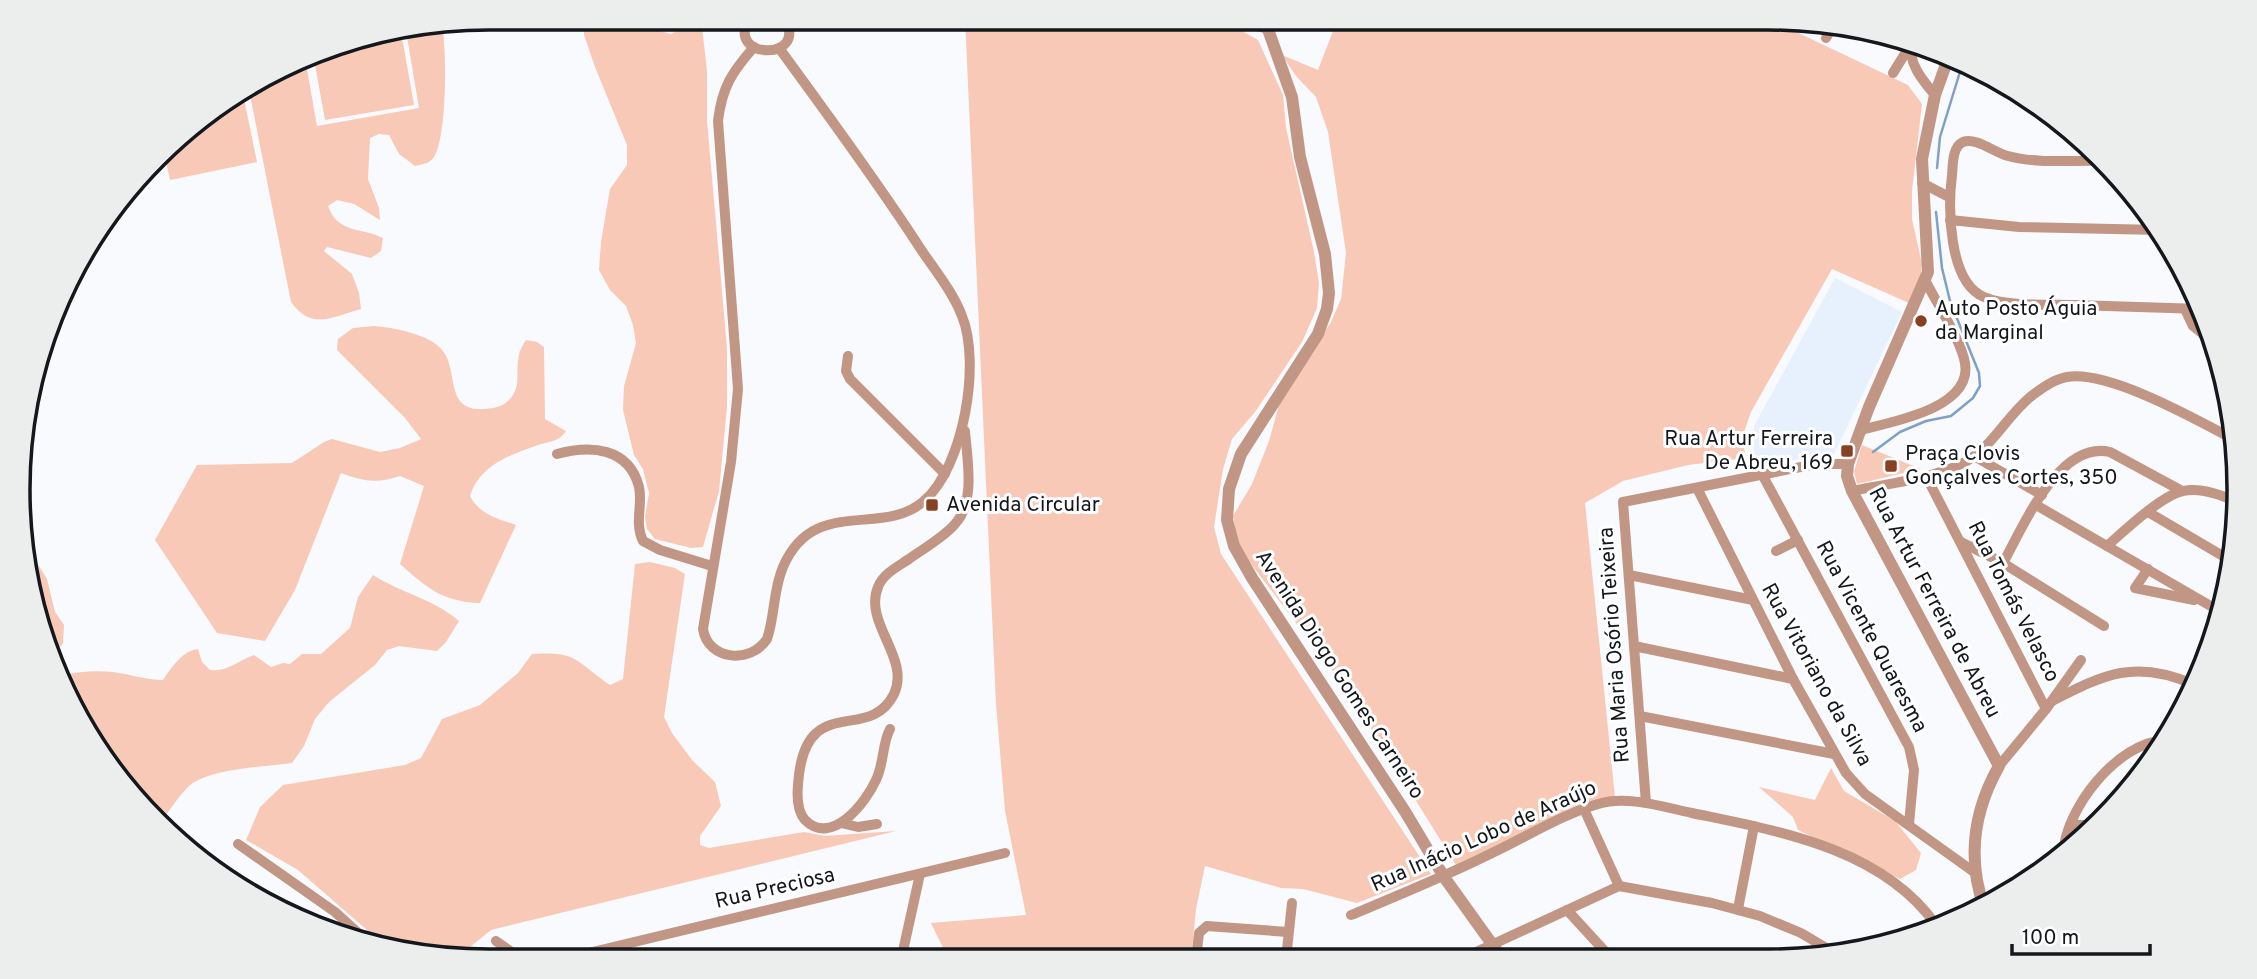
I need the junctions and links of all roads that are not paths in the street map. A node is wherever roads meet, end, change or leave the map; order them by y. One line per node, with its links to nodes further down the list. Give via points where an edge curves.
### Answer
1 (746, 30): 6 (street)
2 (789, 30): 7 (street)
3 (1268, 30): 75 (street, Avenida Diogo Gomes Carneiro, via 1292,97 1329,292 1318,334 1241,454 1229,489 1227,520 1234,546 1252,578)
4 (1828, 34): 5 (street)
5 (1826, 38)
6 (754, 47): 7 (street, via 766,52); 45 (street, via 728,80 719,121 738,389 731,462)
7 (779, 48): 23 (street, via 899,216 961,313 969,347)
8 (1907, 51): 11 (street)
9 (1913, 53): 12 (street, via 1919,75)
10 (1945, 66): 12 (street, Rua Artur Ferreira de Abreu)
11 (1893, 73)
12 (1935, 95): 14 (street, Rua Artur Ferreira de Abreu, via 1923,151)
13 (2089, 161): 15 (street, via 2021,159 1973,141 1956,149)
14 (1925, 186): 15 (street); 18 (street, Rua Artur Ferreira de Abreu)
15 (1946, 196): 16 (street)
16 (1950, 220): 17 (street, via 2019,227); 19 (street, via 1964,277 1984,297 2024,303)
17 (2147, 230)
18 (1925, 280): 24 (street, Rua Artur Ferreira de Abreu); 24 (street, via 1961,351 1965,365 1962,383 1944,403)
19 (2185, 309): 20 (street); 21 (street)
20 (2190, 309)
21 (2198, 330)
22 (848, 356): 29 (street, via 850,379)
23 (964, 424): 29 (street); 64 (street, via 968,479 957,522 888,573 877,589 875,609 893,655 895,692 875,716 830,724 817,732 803,751 798,787 801,814 817,827)
24 (1860, 430): 28 (street, Rua Artur Ferreira de Abreu)
25 (2224, 434): 27 (street, via 2128,389 2096,379 2068,377 2031,396)
26 (557, 454): 45 (street, via 591,448 621,460 639,488 638,524 643,541)
27 (1974, 456): 31 (street); 35 (street)
28 (1848, 464): 30 (street, Rua Maria Osório Teixeira, via 1816,464); 33 (street, Rua Artur Ferreira de Abreu)
29 (944, 474): 45 (street, via 914,508 824,526 800,540 779,578 767,639 751,654 723,654 707,641 703,629)
30 (1763, 476): 32 (street, Rua Maria Osório Teixeira); 39 (street, Rua Vicente Quaresma)
31 (1926, 476): 33 (street); 40 (street, Rua Tomás Velasco)
32 (1697, 488): 47 (street, Rua Maria Osório Teixeira, via 1623,502); 48 (street, Rua Vitoriano da Silva)
33 (1852, 491): 61 (street, Rua Artur Ferreira de Abreu)
34 (2182, 491): 35 (street, via 2110,452 2097,450 2070,461); 36 (street); 38 (street)
35 (2042, 495): 37 (street)
36 (2227, 499)
37 (2036, 505): 41 (street); 44 (street)
38 (2148, 512): 41 (street); 43 (street)
39 (1798, 540): 42 (street); 66 (street, Rua Vicente Quaresma, via 1909,747 1914,770)
40 (1961, 542): 44 (street); 56 (street, Rua Tomás Velasco)
41 (2107, 546): 46 (street)
42 (1776, 551)
43 (2222, 556)
44 (2003, 563): 51 (street)
45 (712, 566)
46 (2148, 569): 49 (street); 49 (street, via 2135,588)
47 (1629, 575): 48 (street); 52 (street, Rua Maria Osório Teixeira)
48 (1753, 600): 54 (street, Rua Vitoriano da Silva)
49 (2205, 603): 50 (street)
50 (2212, 607)
51 (2104, 626)
52 (1634, 646): 54 (street); 57 (street, Rua Maria Osório Teixeira)
53 (2081, 660): 56 (street)
54 (1793, 678): 60 (street, Rua Vitoriano da Silva)
55 (2185, 681): 56 (street, via 2155,671 2111,674)
56 (2049, 705): 61 (street)
57 (1640, 716): 60 (street); 62 (street, Rua Maria Osório Teixeira)
58 (890, 729): 64 (street, via 877,778)
59 (2151, 743): 67 (street, via 2137,746 2105,772)
60 (1834, 754): 66 (street, Rua Vitoriano da Silva, via 1865,794)
61 (1999, 766): 73 (street, via 1978,819)
62 (1646, 803): 63 (street, Rua Inácio Lobo de Araújo, via 1613,801); 69 (street, Rua Inácio Lobo de Araújo)
63 (1584, 809): 75 (street, Rua Inácio Lobo de Araújo); 76 (street)
64 (841, 823): 65 (street, via 858,827)
65 (877, 824)
66 (1909, 824): 73 (street, Rua Vitoriano da Silva)
67 (2070, 825): 68 (street); 70 (street)
68 (2082, 825)
69 (1754, 826): 79 (street); 82 (street, Rua Inácio Lobo de Araújo, via 1814,842 1876,872)
70 (2064, 841)
71 (238, 844): 83 (street)
72 (1004, 852): 74 (street, Rua Preciosa)
73 (1974, 872): 77 (street)
74 (920, 874): 89 (street, Rua Preciosa); 90 (street)
75 (1444, 877): 81 (street, Rua Inácio Lobo de Araújo); 86 (street, Avenida Diogo Gomes Carneiro)
76 (1619, 886): 79 (street); 80 (street)
77 (1981, 897)
78 (1292, 902): 84 (street)
79 (1738, 909): 87 (street, via 1782,924)
80 (1567, 910): 86 (street); 95 (street)
81 (1352, 915)
82 (1931, 919)
83 (353, 928)
84 (1288, 932): 91 (street, via 1207,926 1199,933); 92 (street)
85 (496, 941): 88 (street)
86 (1491, 944): 93 (street); 94 (street, Avenida Diogo Gomes Carneiro)
87 (1822, 946)
88 (507, 949)
89 (605, 949)
90 (903, 949)
91 (1197, 949)
92 (1287, 949)
93 (1480, 949)
94 (1495, 949)
95 (1603, 949)

